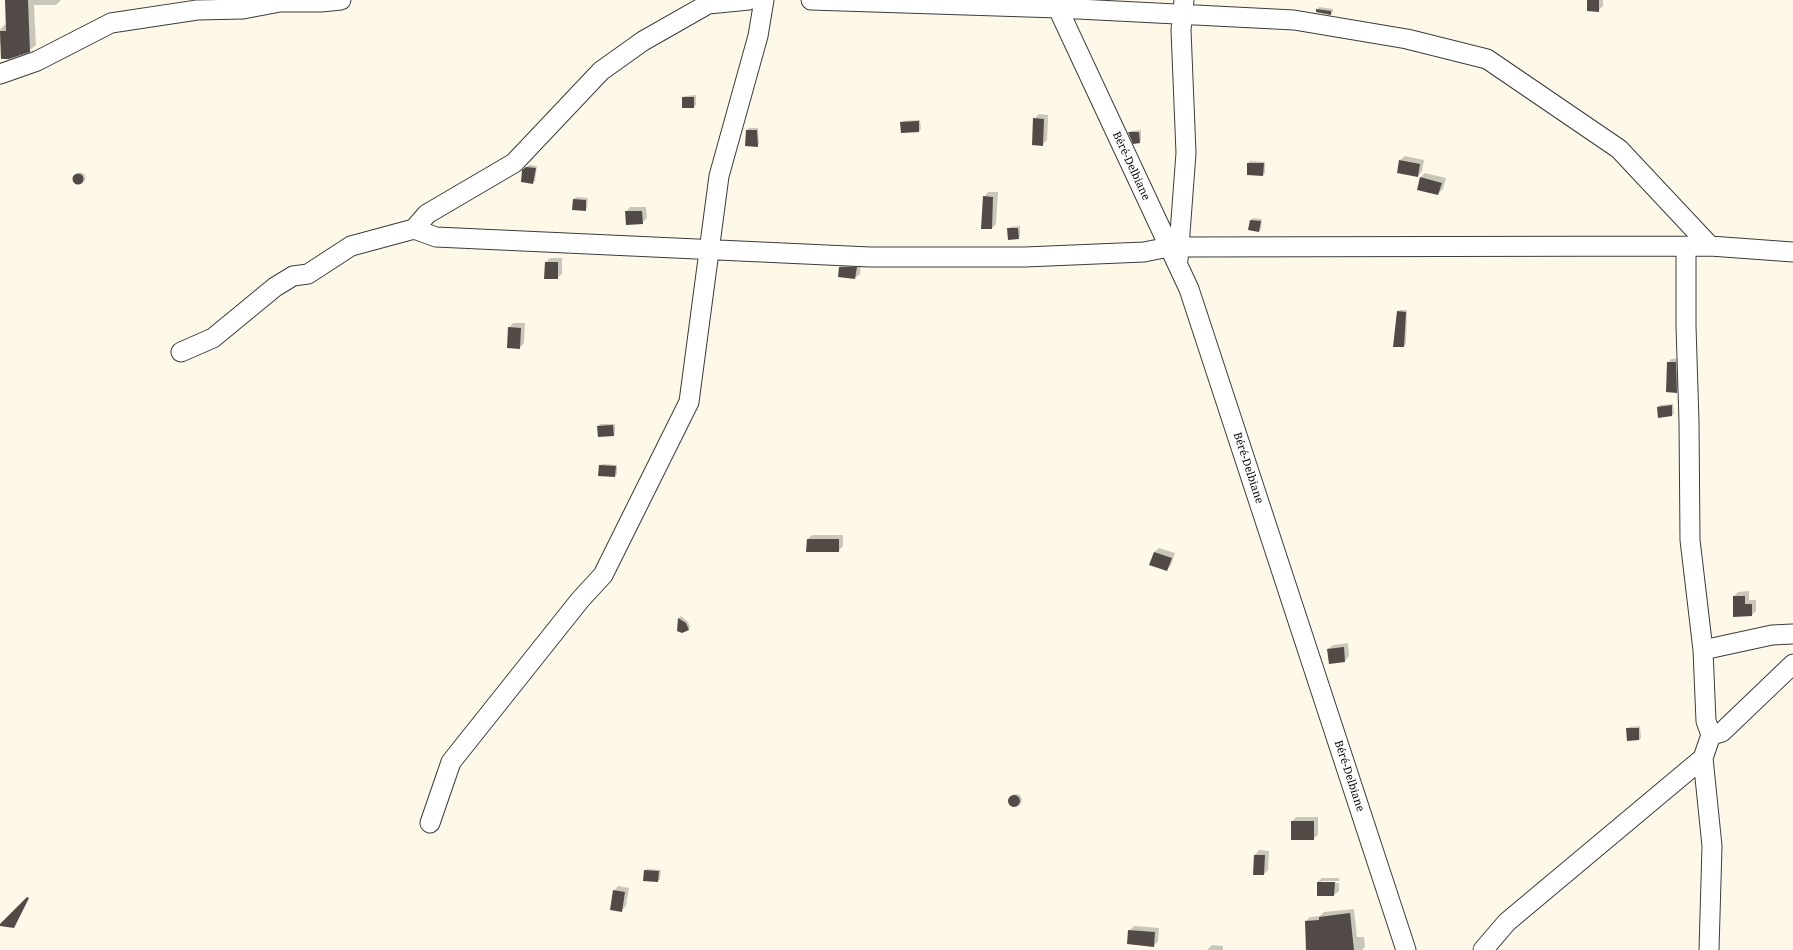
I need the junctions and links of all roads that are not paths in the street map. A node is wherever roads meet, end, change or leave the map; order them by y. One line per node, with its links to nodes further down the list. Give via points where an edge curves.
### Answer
1 (341, 0): 8 (street, via 280,2 243,9 197,10 111,23 37,61)
2 (749, 0): 6 (street)
3 (764, 0): 12 (street, via 758,36 719,176)
4 (811, 0): 5 (street)
5 (1056, 4): 7 (street); 14 (street, Béré-Delbiane)
6 (692, 5): 9 (street, via 601,71 514,163 428,214)
7 (1184, 7): 11 (street, via 1294,20 1408,39 1487,59 1619,149); 14 (street, via 1181,30 1186,153)
8 (0, 74)
9 (414, 229): 12 (street, via 436,237); 15 (street, via 351,246 308,274 293,276 275,287 213,338)
10 (1686, 246): 11 (street); 14 (street); 17 (street, via 1690,540)
11 (1710, 246): 13 (street)
12 (709, 250): 14 (street, via 870,257 1025,257); 21 (street, via 689,402 603,575 580,600 451,762)
13 (1793, 252)
14 (1175, 253): 22 (street, Béré-Delbiane)
15 (181, 352)
16 (1793, 634): 17 (street, via 1772,635)
17 (1703, 650): 19 (street, via 1706,721)
18 (1793, 664): 19 (street, via 1722,732)
19 (1711, 735): 20 (street)
20 (1703, 758): 23 (street, via 1507,922); 24 (street, via 1712,846)
21 (430, 823)
22 (1406, 950)
23 (1483, 950)
24 (1709, 950)

